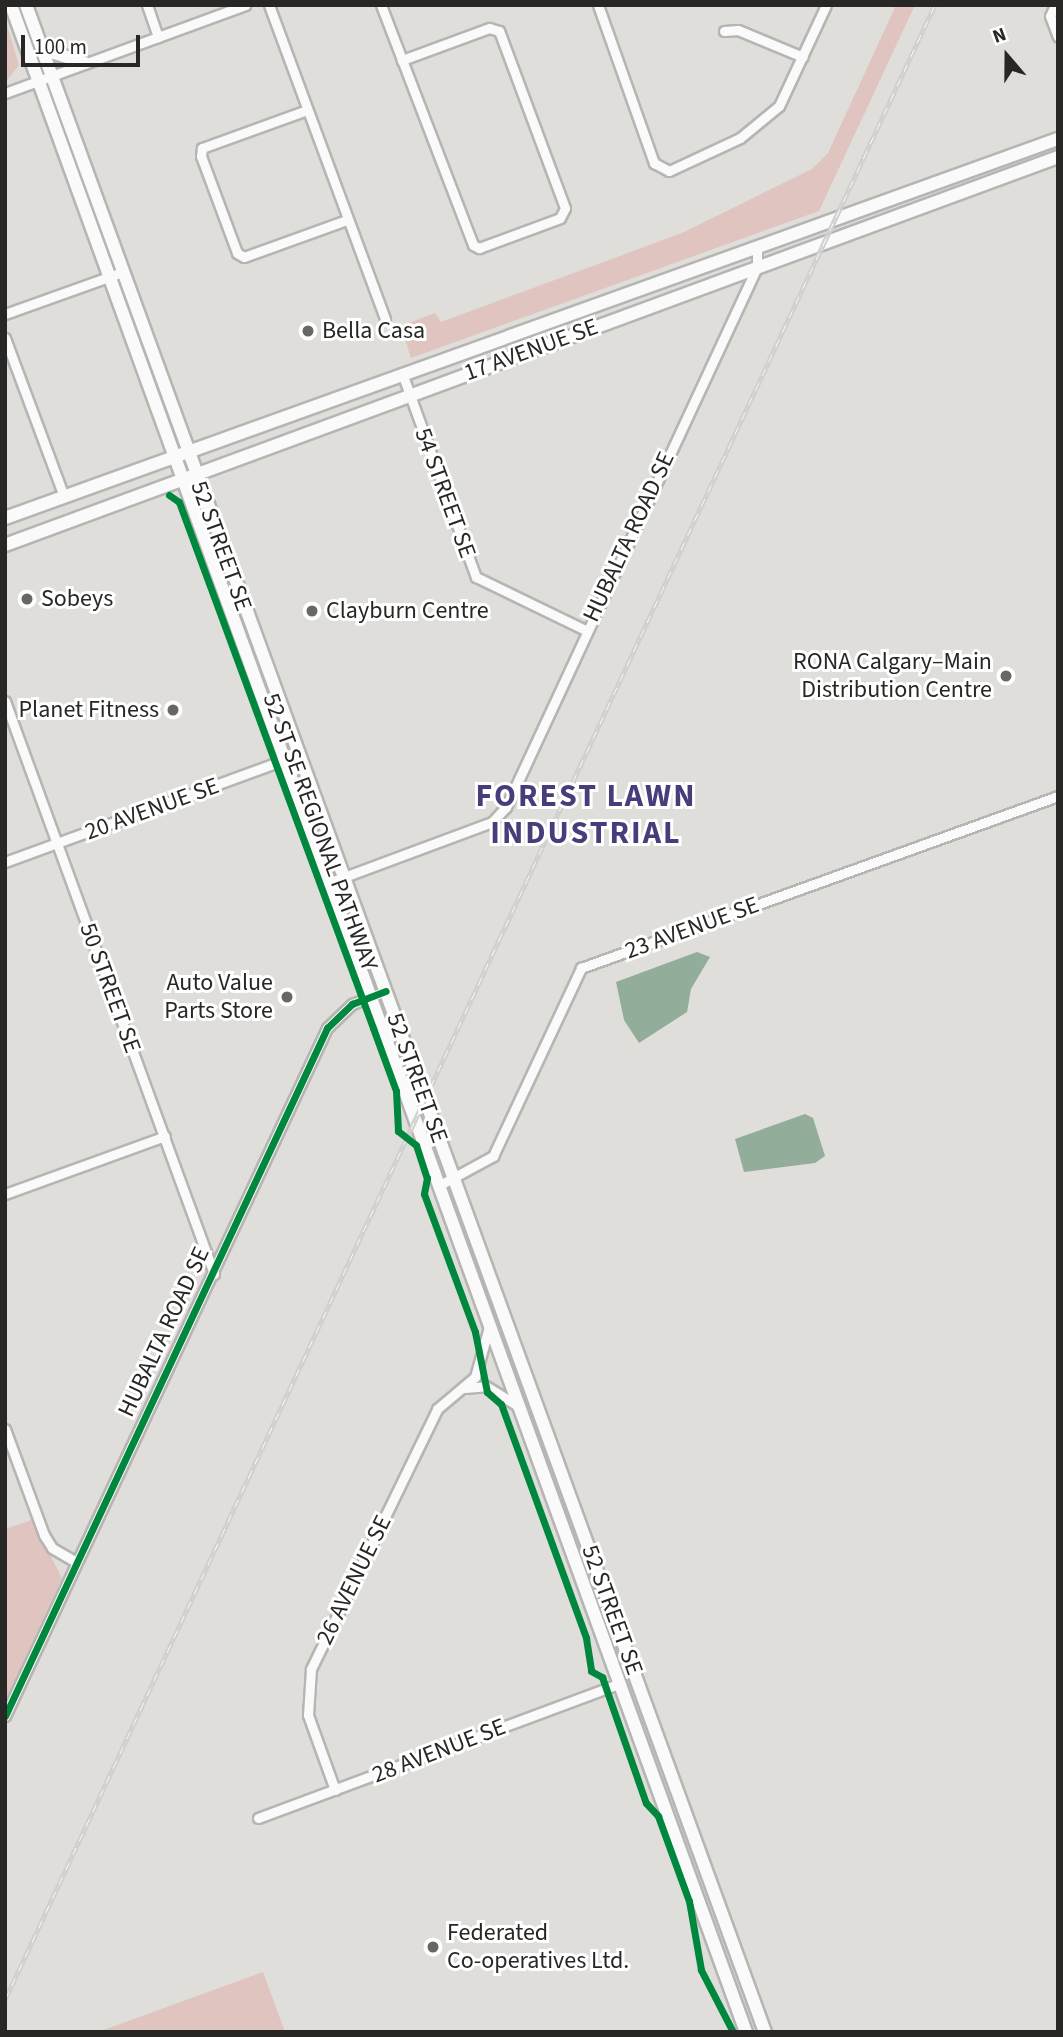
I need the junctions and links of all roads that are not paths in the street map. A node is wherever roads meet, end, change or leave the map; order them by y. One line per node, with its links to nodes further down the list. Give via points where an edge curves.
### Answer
1 (11, 5): 17 (main road, 52 STREET SE)
2 (26, 5): 13 (main road, 52 STREET SE)
3 (147, 5): 11 (street)
4 (245, 5): 11 (street)
5 (269, 5): 19 (street)
6 (381, 5): 15 (street)
7 (598, 5): 14 (street, via 654,163 669,171 762,124 779,106)
8 (826, 5): 14 (street)
9 (1053, 7): 12 (street)
10 (724, 31): 14 (street, via 738,30)
11 (158, 37): 16 (street)
12 (1058, 37)
13 (42, 48): 16 (main road); 17 (main road, 52 STREET SE)
14 (803, 57)
15 (402, 60): 15 (street, via 472,245 479,248 560,218 565,208 499,31 489,28)
16 (85, 63): 17 (street)
17 (45, 78): 18 (street); 25 (main road, 52 STREET SE)
18 (5, 93)
19 (307, 110): 22 (street); 22 (street, via 202,148 201,156 237,253 244,257)
20 (1058, 139): 23 (main road, 17 AVENUE SE)
21 (1058, 157): 24 (main road, 17 AVENUE SE)
22 (346, 220): 27 (street)
23 (757, 248): 24 (street, HUBALTA ROAD SE); 29 (main road, 17 AVENUE SE)
24 (757, 267): 30 (main road, 17 AVENUE SE); 38 (street, HUBALTA ROAD SE)
25 (116, 274): 26 (street); 31 (main road, 52 STREET SE); 32 (main road, 52 STREET SE)
26 (5, 314)
27 (385, 319)
28 (5, 338): 35 (street)
29 (402, 373): 30 (street, 54 STREET SE); 31 (main road, 17 AVENUE SE)
30 (410, 395): 33 (main road, 17 AVENUE SE); 38 (street, 54 STREET SE, via 476,577)
31 (187, 452): 32 (main road, 17 AVENUE SE); 33 (main road, 52 STREET SE)
32 (172, 457): 34 (main road, 52 STREET SE); 35 (main road, 17 AVENUE SE)
33 (196, 476): 34 (main road, 17 AVENUE SE); 40 (main road, 52 STREET SE)
34 (180, 481): 37 (main road, 17 AVENUE SE); 41 (main road, 52 STREET SE)
35 (64, 496): 36 (main road, 17 AVENUE SE)
36 (5, 518)
37 (5, 545)
38 (585, 630): 45 (street, HUBALTA ROAD SE, via 506,807 492,822)
39 (5, 702): 43 (street, 50 STREET SE)
40 (298, 755): 41 (street, 20 AVENUE SE); 45 (main road, 52 STREET SE)
41 (283, 761): 43 (street, 20 AVENUE SE); 46 (main road, 52 STREET SE)
42 (1058, 796): 50 (street, 23 AVENUE SE, via 581,968 493,1156)
43 (56, 844): 44 (street, 20 AVENUE SE); 49 (street, 50 STREET SE)
44 (5, 862)
45 (344, 876): 46 (street); 47 (main road, 52 STREET SE)
46 (327, 883): 48 (main road, 52 STREET SE)
47 (386, 991): 48 (street, HUBALTA ROAD SE); 50 (main road, 52 STREET SE)
48 (369, 997): 51 (main road, 52 STREET SE); 53 (street, HUBALTA ROAD SE, via 327,1028)
49 (165, 1136): 52 (street); 53 (street, 50 STREET SE)
50 (455, 1180): 51 (street, 23 AVENUE SE); 64 (main road, 52 STREET SE)
51 (438, 1186): 54 (main road, 52 STREET SE)
52 (5, 1194)
53 (214, 1274): 58 (street, HUBALTA ROAD SE)
54 (489, 1326): 55 (street, via 486,1354); 56 (main road, 52 STREET SE)
55 (465, 1388): 56 (street, via 486,1387); 61 (street, 26 AVENUE SE, via 437,1409 311,1669 308,1714)
56 (518, 1405): 59 (main road, 52 STREET SE)
57 (5, 1429): 58 (street, via 44,1535 52,1548)
58 (76, 1562): 60 (street, HUBALTA ROAD SE)
59 (620, 1684): 61 (street, 28 AVENUE SE); 63 (main road, 52 STREET SE)
60 (5, 1716)
61 (335, 1790): 62 (street, 28 AVENUE SE)
62 (258, 1818)
63 (746, 2032)
64 (765, 2032)

